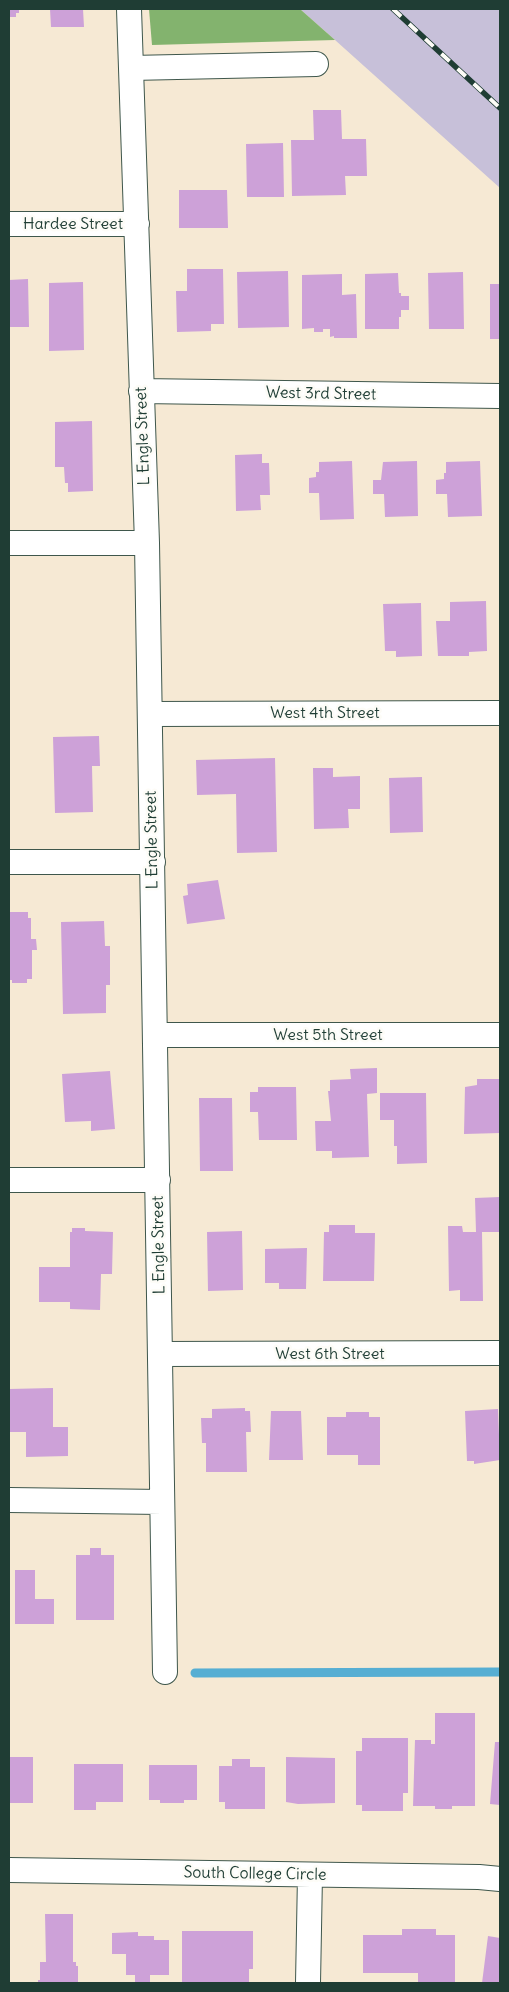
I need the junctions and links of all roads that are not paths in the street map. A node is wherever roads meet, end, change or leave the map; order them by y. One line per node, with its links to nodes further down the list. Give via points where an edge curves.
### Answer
1 (129, 9): 3 (street, L Engle Street)
2 (316, 64): 3 (street)
3 (131, 68): 5 (street, L Engle Street)
4 (9, 224): 5 (street, Hardee Street)
5 (136, 224): 6 (street, L Engle Street)
6 (141, 391): 7 (street, West 3rd Street); 9 (street, L Engle Street)
7 (500, 396)
8 (9, 543): 9 (street)
9 (148, 543): 11 (street, L Engle Street)
10 (500, 713): 11 (street, West 4th Street)
11 (150, 714): 13 (street, L Engle Street)
12 (9, 862): 13 (street)
13 (153, 862): 14 (street, L Engle Street)
14 (156, 1035): 15 (street, West 5th Street); 17 (street, L Engle Street)
15 (500, 1035)
16 (9, 1180): 17 (street)
17 (158, 1180): 18 (street, L Engle Street)
18 (160, 1354): 19 (street, West 6th Street); 21 (street, L Engle Street)
19 (500, 1354)
20 (9, 1500): 21 (street)
21 (162, 1502): 22 (street, L Engle Street)
22 (165, 1672)
23 (9, 1870): 24 (street, South College Circle)
24 (310, 1875): 25 (street, South College Circle); 26 (street)
25 (500, 1879)
26 (308, 1983)

